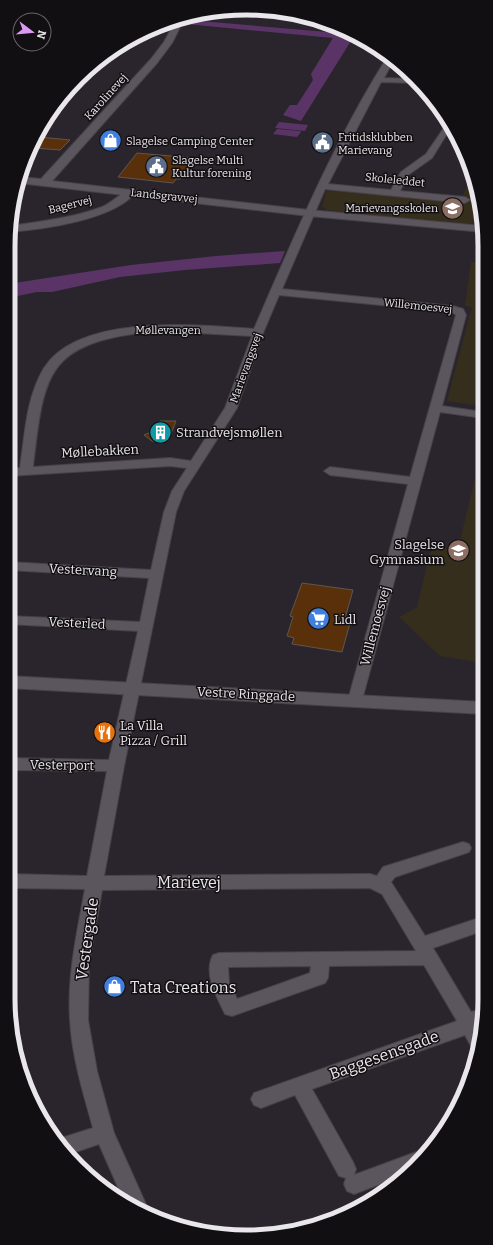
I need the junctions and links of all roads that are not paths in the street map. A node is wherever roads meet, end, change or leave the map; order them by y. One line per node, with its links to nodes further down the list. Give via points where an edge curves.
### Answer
1 (177, 26): 7 (street, Karolinevej, via 168,43 141,76)
2 (388, 64): 3 (street, Marievangsvej)
3 (378, 80): 4 (street); 8 (street, Marievangsvej)
4 (408, 81)
5 (446, 129): 10 (street, via 429,156 404,174)
6 (25, 181): 7 (street, Landsgravvej)
7 (44, 183): 9 (street, Landsgravvej)
8 (322, 186): 10 (street, Skoleleddet); 12 (street, Marievangsvej)
9 (131, 192): 12 (street, Landsgravvej); 13 (street, Bagervej, via 119,203 79,217)
10 (395, 192): 11 (street, Skoleleddet)
11 (465, 200)
12 (309, 213): 14 (street, Landsgravvej); 15 (street, Marievangsvej)
13 (15, 228)
14 (478, 229)
15 (276, 292): 16 (street, Marievangsvej); 17 (street, Willemoesvej, via 459,311 461,314)
16 (258, 333): 19 (street, Marievangsvej, via 231,408); 20 (street, Møllevangen, via 186,329 136,330 102,336 76,347 50,368 38,396)
17 (434, 408): 18 (street); 23 (street, Willemoesvej)
18 (478, 414)
19 (194, 465): 20 (street, Møllebakken, via 170,462); 25 (street, Marievangsvej, via 178,491 170,512)
20 (26, 470): 21 (street, Møllebakken)
21 (15, 471)
22 (330, 471): 23 (street)
23 (414, 482): 30 (street, Willemoesvej)
24 (15, 566): 25 (street, Vestervang)
25 (157, 574): 27 (street, Marievangsvej)
26 (15, 620): 27 (street, Vesterled)
27 (146, 627): 29 (street, Marievangsvej)
28 (15, 682): 29 (street, Vestre Ringgade)
29 (133, 687): 30 (street, Vestre Ringgade); 33 (street, Vestergade)
30 (355, 700): 31 (street, Vestre Ringgade)
31 (478, 708)
32 (15, 764): 33 (street, Vesterport)
33 (116, 766): 36 (street, Vestergade)
34 (463, 848): 37 (street, via 389,872)
35 (15, 881): 36 (street, Marievej)
36 (95, 883): 37 (street, Marievej); 44 (street, Vestergade, via 80,963 79,1020 87,1071)
37 (376, 883): 39 (street, Baggesensgade, via 388,889)
38 (478, 926): 39 (street)
39 (425, 952): 40 (street); 41 (street, Baggesensgade)
40 (320, 959): 40 (street, via 219,960 220,982 232,1008 318,978)
41 (474, 1026): 42 (street, Baggesensgade)
42 (300, 1086): 43 (street, Baggesensgade); 46 (street, via 350,1176)
43 (261, 1100)
44 (104, 1133): 45 (street); 47 (street, Vestergade)
45 (68, 1145)
46 (410, 1162)
47 (134, 1201)

